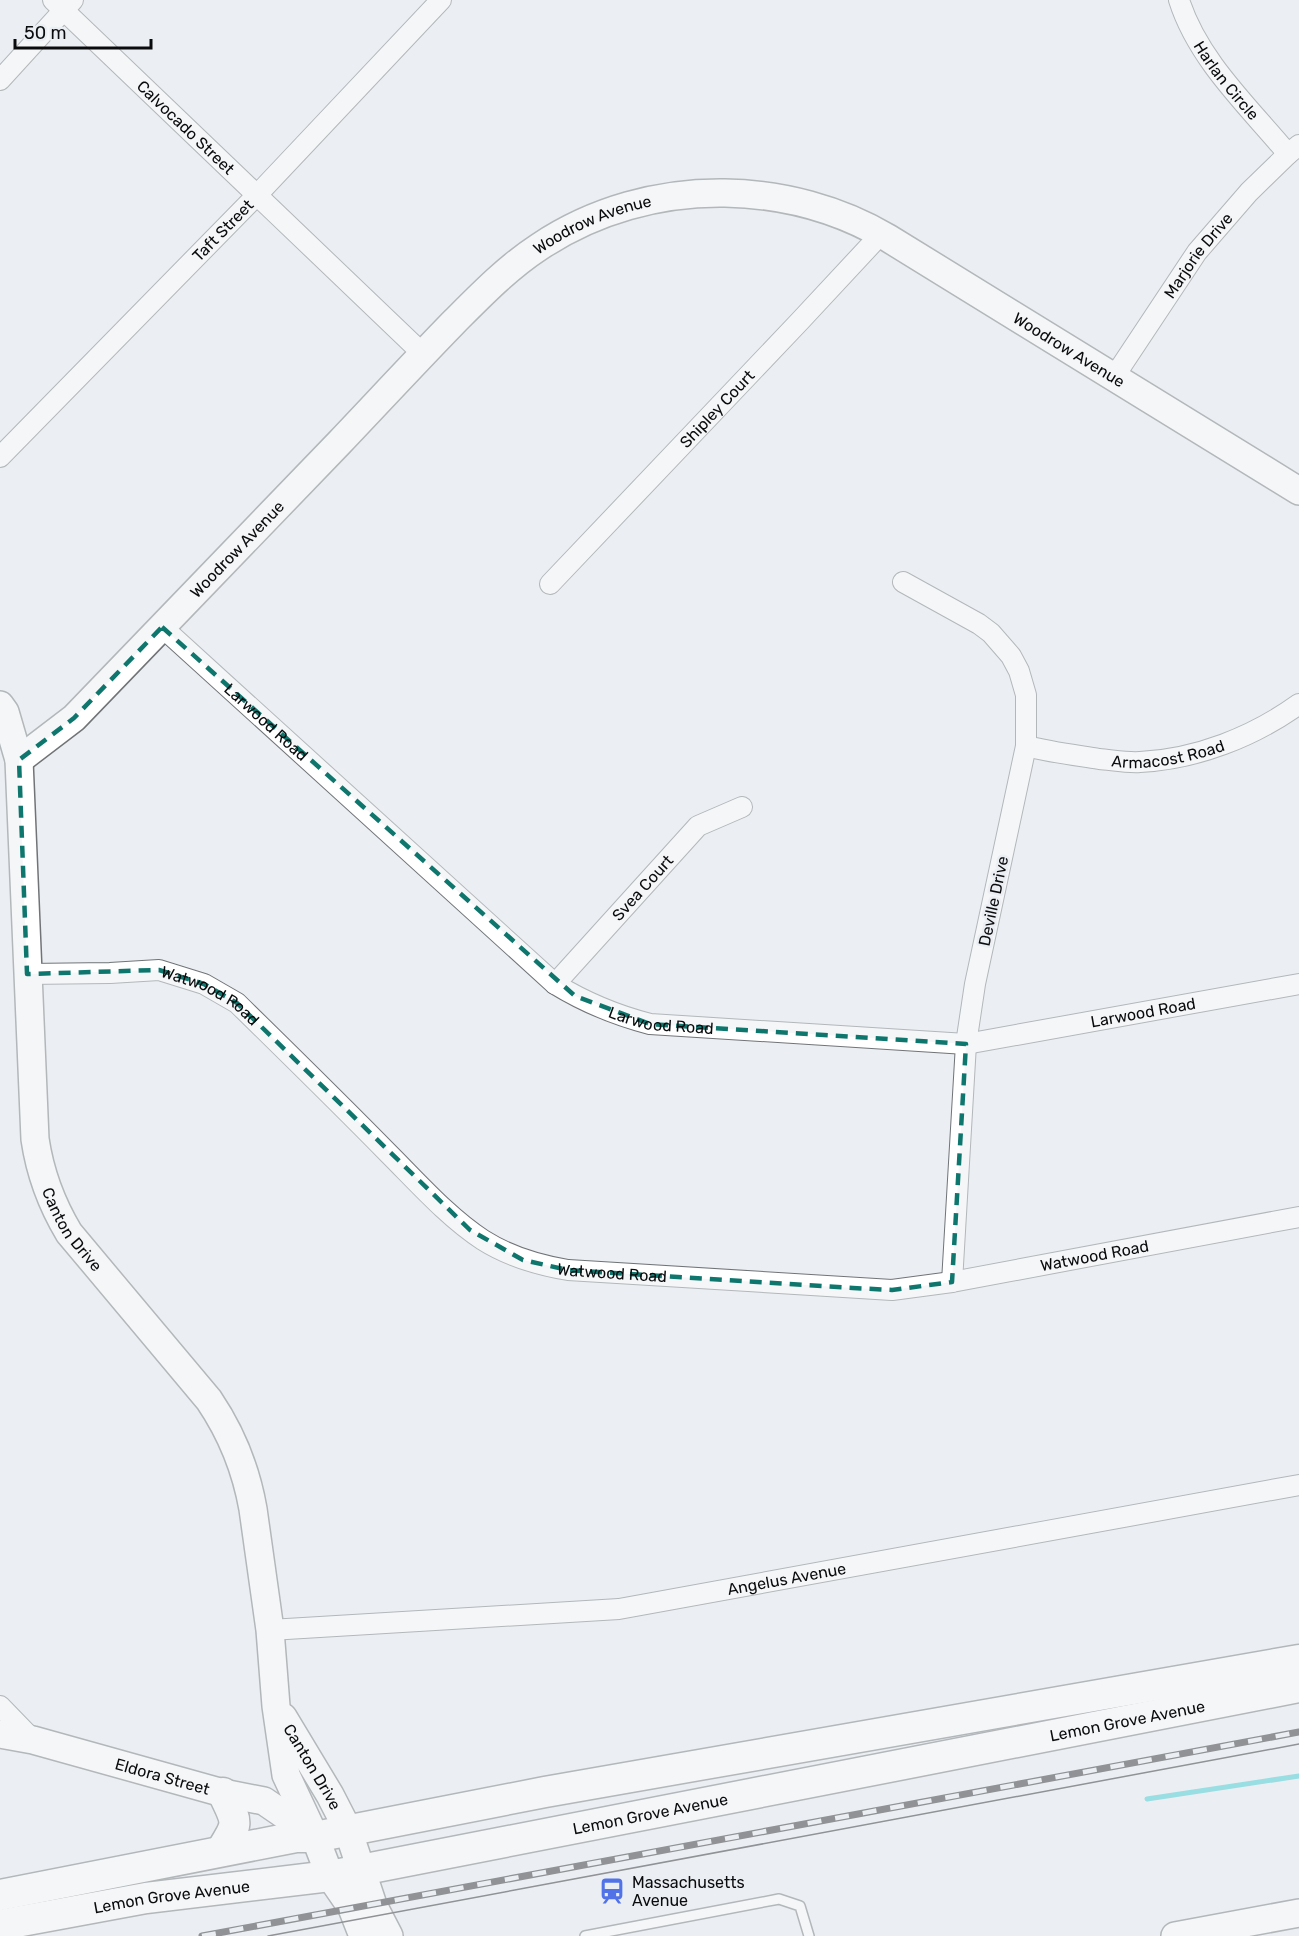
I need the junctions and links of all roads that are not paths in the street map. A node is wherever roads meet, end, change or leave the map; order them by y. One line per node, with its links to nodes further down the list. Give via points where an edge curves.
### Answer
1 (441, 0): 6 (street, Taft Street)
2 (1179, 0): 5 (street, Harlan Circle, via 1201,49)
3 (63, 4): 4 (street); 6 (street, Calvocado Street)
4 (0, 80)
5 (1293, 149): 9 (street, Marjorie Drive, via 1197,252)
6 (257, 195): 8 (street, Calvocado Street); 10 (street, Taft Street)
7 (881, 234): 8 (street, Woodrow Avenue, via 826,210 768,196 677,195 619,208 538,247 498,279); 9 (street, Woodrow Avenue); 13 (street, Shipley Court)
8 (423, 354): 14 (street, Woodrow Avenue)
9 (1114, 376): 11 (street, Woodrow Avenue)
10 (0, 457)
11 (1299, 491)
12 (903, 582): 17 (street, Deville Drive, via 979,624 1011,656 1026,695)
13 (550, 584)
14 (162, 627): 18 (street, Woodrow Avenue, via 74,718); 21 (street, Larwood Road)
15 (1299, 704): 17 (street, Armacost Road, via 1226,744 1193,755 1139,763)
16 (0, 705): 18 (street, Canton Drive)
17 (1026, 746): 23 (street, Deville Drive, via 975,984)
18 (19, 760): 20 (street, Canton Drive)
19 (742, 807): 21 (street, Svea Court, via 698,826)
20 (27, 974): 25 (street, Watwood Road, via 159,970 204,984 237,1003 470,1230 523,1260 568,1270 892,1290); 27 (street, Canton Drive, via 35,1139 45,1186 69,1233 209,1400 230,1433 250,1490)
21 (555, 984): 23 (street, Larwood Road, via 616,1015 650,1024)
22 (1299, 984): 23 (street, Larwood Road)
23 (966, 1044): 25 (street, Deville Drive)
24 (1299, 1217): 25 (street, Watwood Road)
25 (952, 1282)
26 (1299, 1485): 27 (street, Angelus Avenue, via 619,1609)
27 (270, 1630): 31 (street, Canton Drive)
28 (1299, 1660): 35 (main road, Lemon Grove Avenue)
29 (1299, 1687): 38 (main road, Lemon Grove Avenue)
30 (0, 1706): 33 (street)
31 (276, 1706): 35 (street, Canton Drive); 36 (street, Canton Drive, via 286,1775)
32 (0, 1734): 33 (street, Eldora Street)
33 (33, 1740): 34 (street, Eldora Street)
34 (223, 1793): 36 (street, Eldora Street, via 264,1801); 37 (main road, via 236,1819 235,1829)
35 (348, 1830): 36 (main road, Lemon Grove Avenue); 38 (street)
36 (315, 1837): 37 (main road, Lemon Grove Avenue); 39 (street)
37 (221, 1851): 40 (main road, Lemon Grove Avenue)
38 (363, 1870): 39 (main road, Lemon Grove Avenue); 44 (street)
39 (330, 1876): 42 (main road, Lemon Grove Avenue, via 146,1898); 43 (street, via 352,1908)
40 (0, 1895)
41 (1299, 1913): 47 (street)
42 (0, 1925)
43 (363, 1936)
44 (388, 1936)
45 (585, 1936): 46 (lane, via 779,1899 800,1906)
46 (809, 1936)
47 (1175, 1936)

